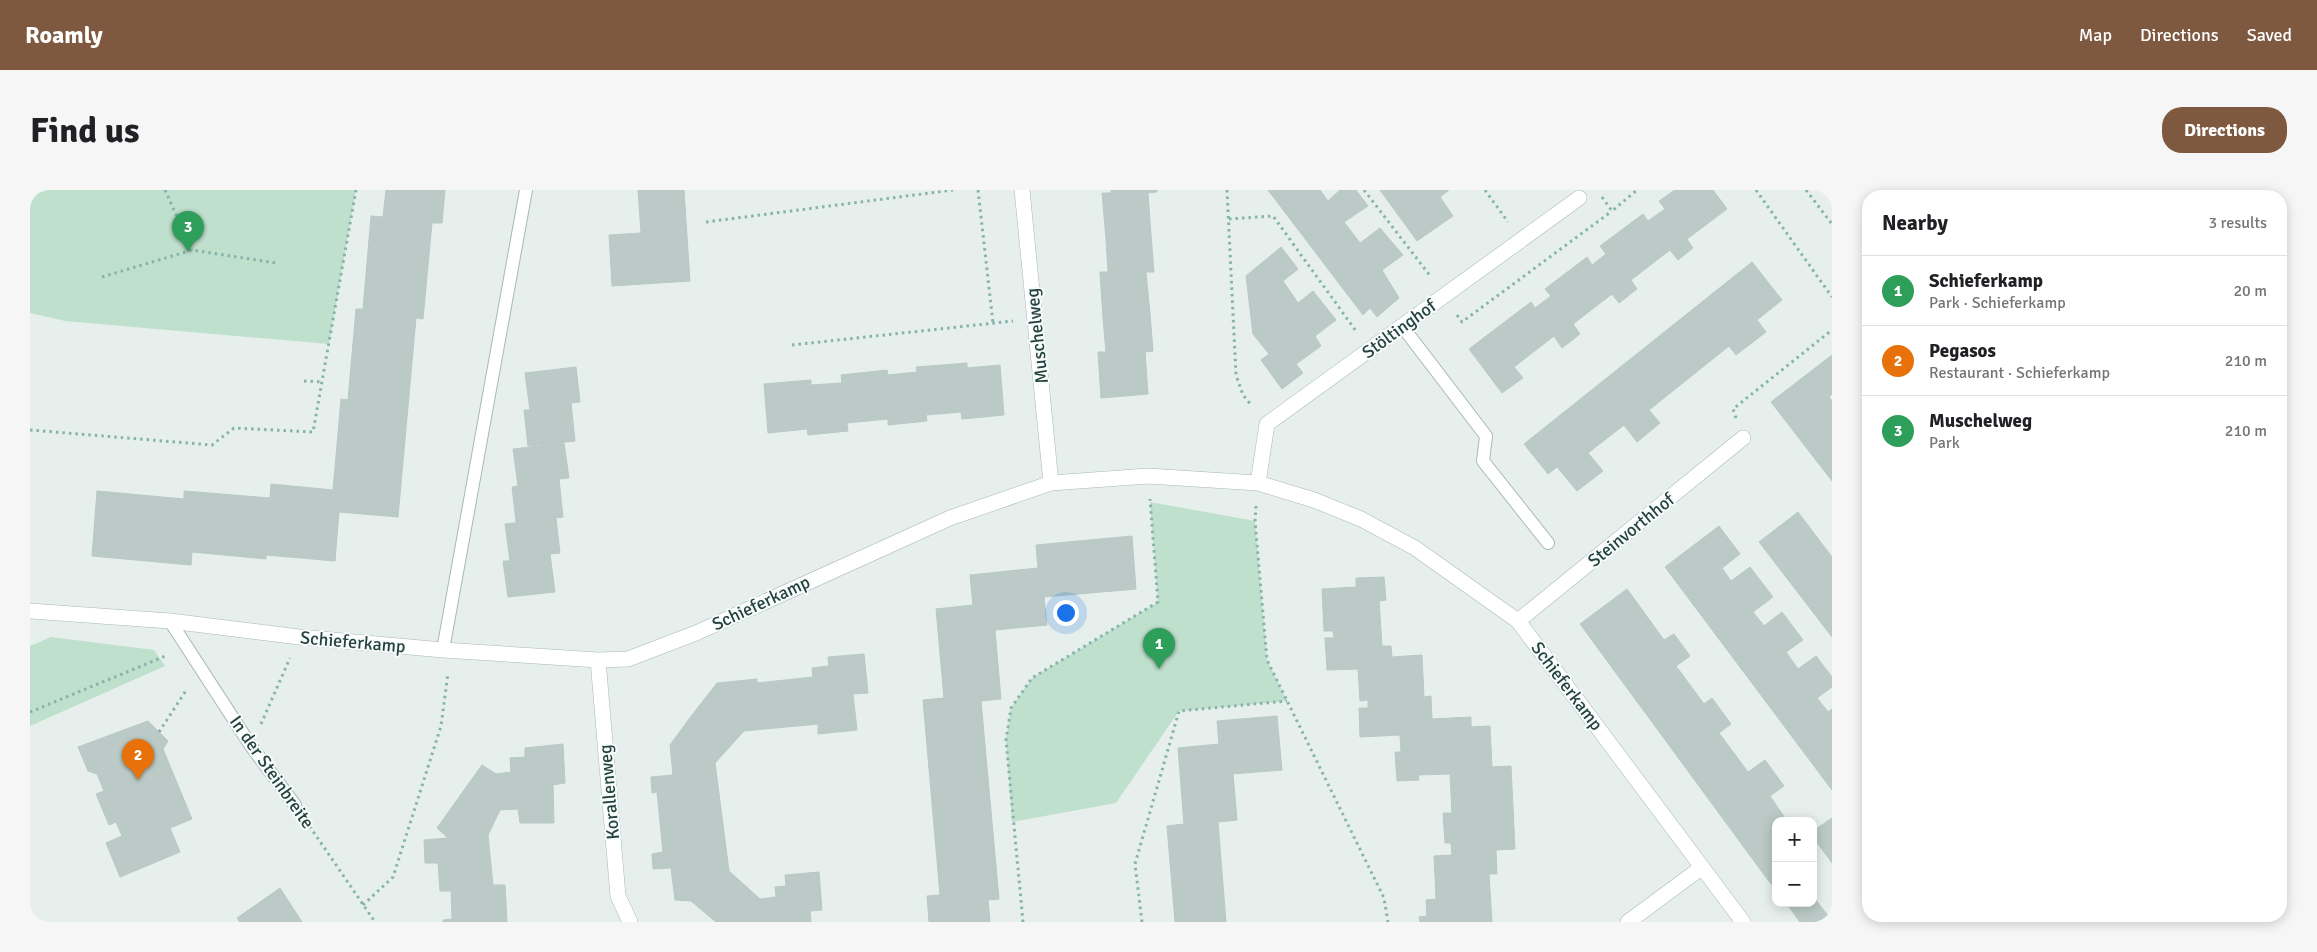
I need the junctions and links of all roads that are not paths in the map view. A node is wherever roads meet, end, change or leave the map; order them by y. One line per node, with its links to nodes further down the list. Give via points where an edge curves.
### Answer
1 (526, 190): 12 (lane)
2 (1022, 190): 6 (street, Muschelweg)
3 (1579, 198): 4 (street, Stöltinghof)
4 (1402, 326): 7 (street, Stöltinghof, via 1267,424); 8 (lane, via 1486,436 1484,461)
5 (1743, 438): 11 (street, Steinvorthhof)
6 (1051, 483): 7 (street, Schieferkamp, via 1148,476); 13 (street, Schieferkamp, via 950,518 696,633 628,659)
7 (1258, 483): 11 (street, Schieferkamp, via 1314,500 1377,527 1415,548)
8 (1548, 543)
9 (30, 611): 10 (street, Schieferkamp)
10 (170, 622): 12 (street, Schieferkamp); 14 (lane, In der Steinbreite, via 251,746)
11 (1518, 622): 15 (street, Schieferkamp)
12 (447, 650): 13 (street, Schieferkamp)
13 (598, 660): 16 (street, Korallenweg, via 618,896)
14 (295, 805)
15 (1701, 868): 17 (street); 18 (street, Schieferkamp)
16 (630, 922)
17 (1628, 922)
18 (1743, 922)

